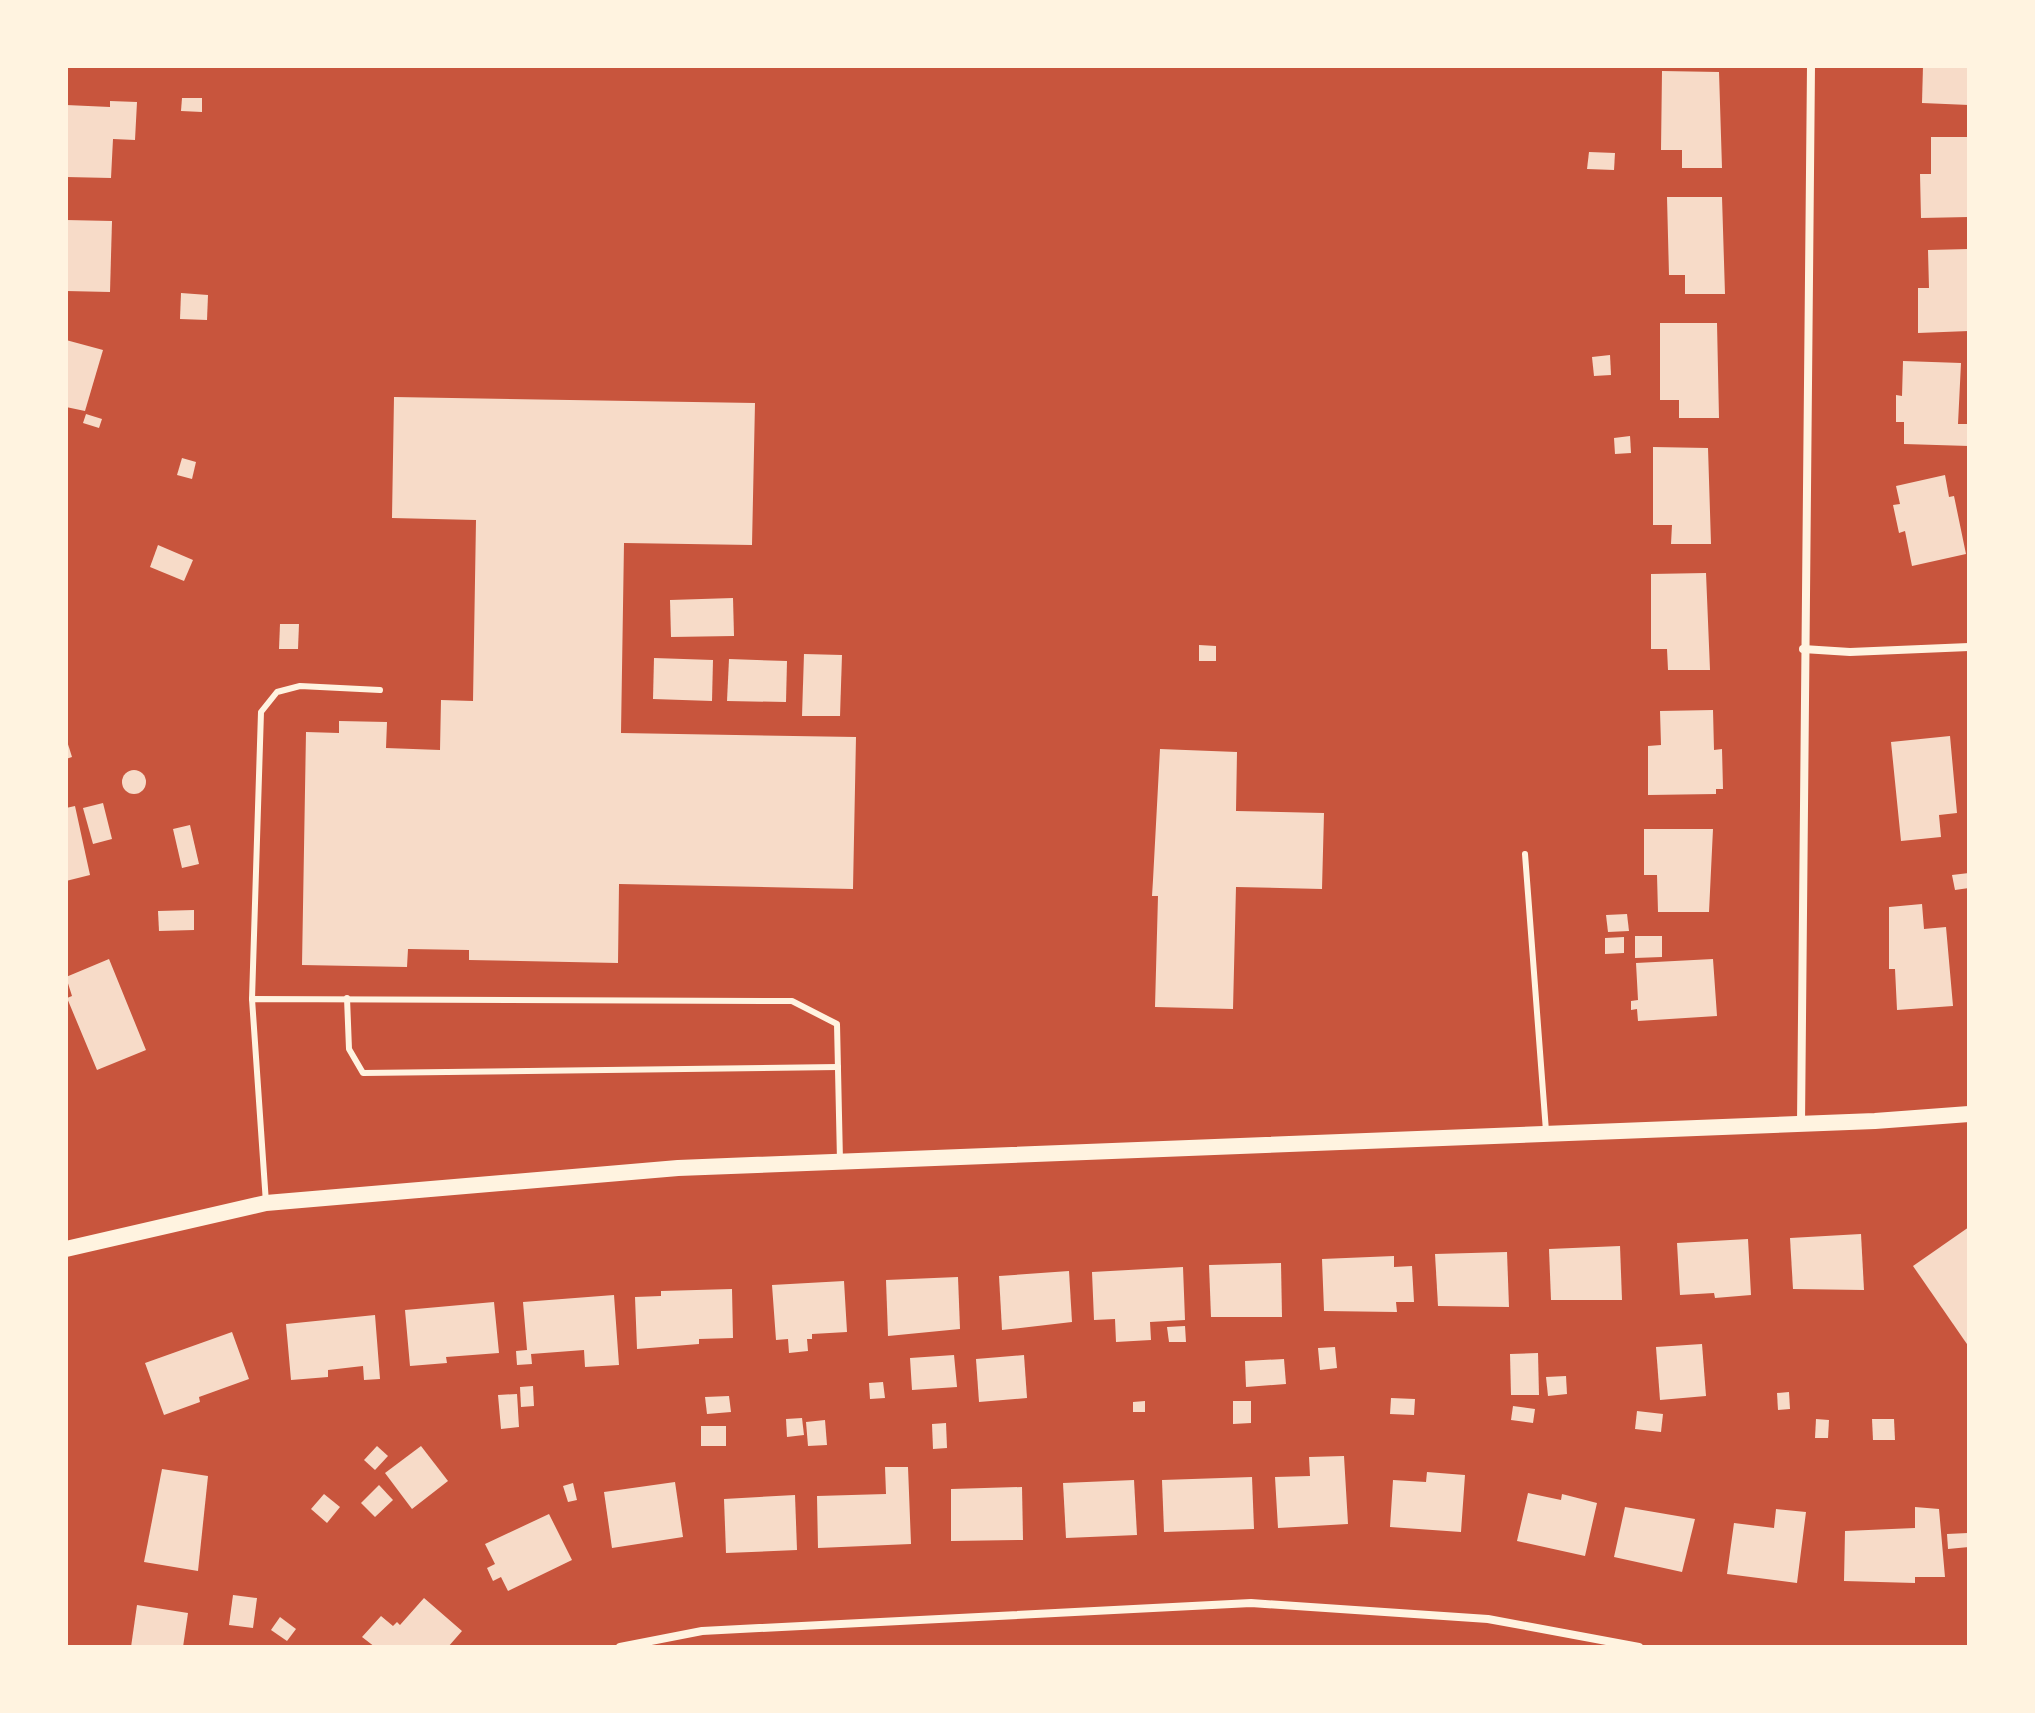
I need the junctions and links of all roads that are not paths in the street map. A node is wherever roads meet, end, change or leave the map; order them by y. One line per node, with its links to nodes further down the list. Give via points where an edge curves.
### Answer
1 (1811, 66): 3 (street)
2 (1969, 647): 3 (street)
3 (1803, 649): 10 (street)
4 (380, 690): 7 (lane, via 300,686 277,692 261,712)
5 (1525, 854): 11 (lane)
6 (347, 998): 7 (lane); 8 (lane, via 792,1001 837,1024); 8 (lane, via 349,1049 363,1073)
7 (252, 999): 13 (lane)
8 (838, 1067): 12 (lane)
9 (1969, 1114): 10 (main road)
10 (1801, 1124): 11 (main road)
11 (1546, 1135): 12 (main road)
12 (840, 1161): 13 (main road, via 512,1180)
13 (266, 1203): 14 (main road)
14 (66, 1249)
15 (620, 1647): 16 (street, via 702,1631 1251,1603 1488,1619)
16 (1639, 1647)

